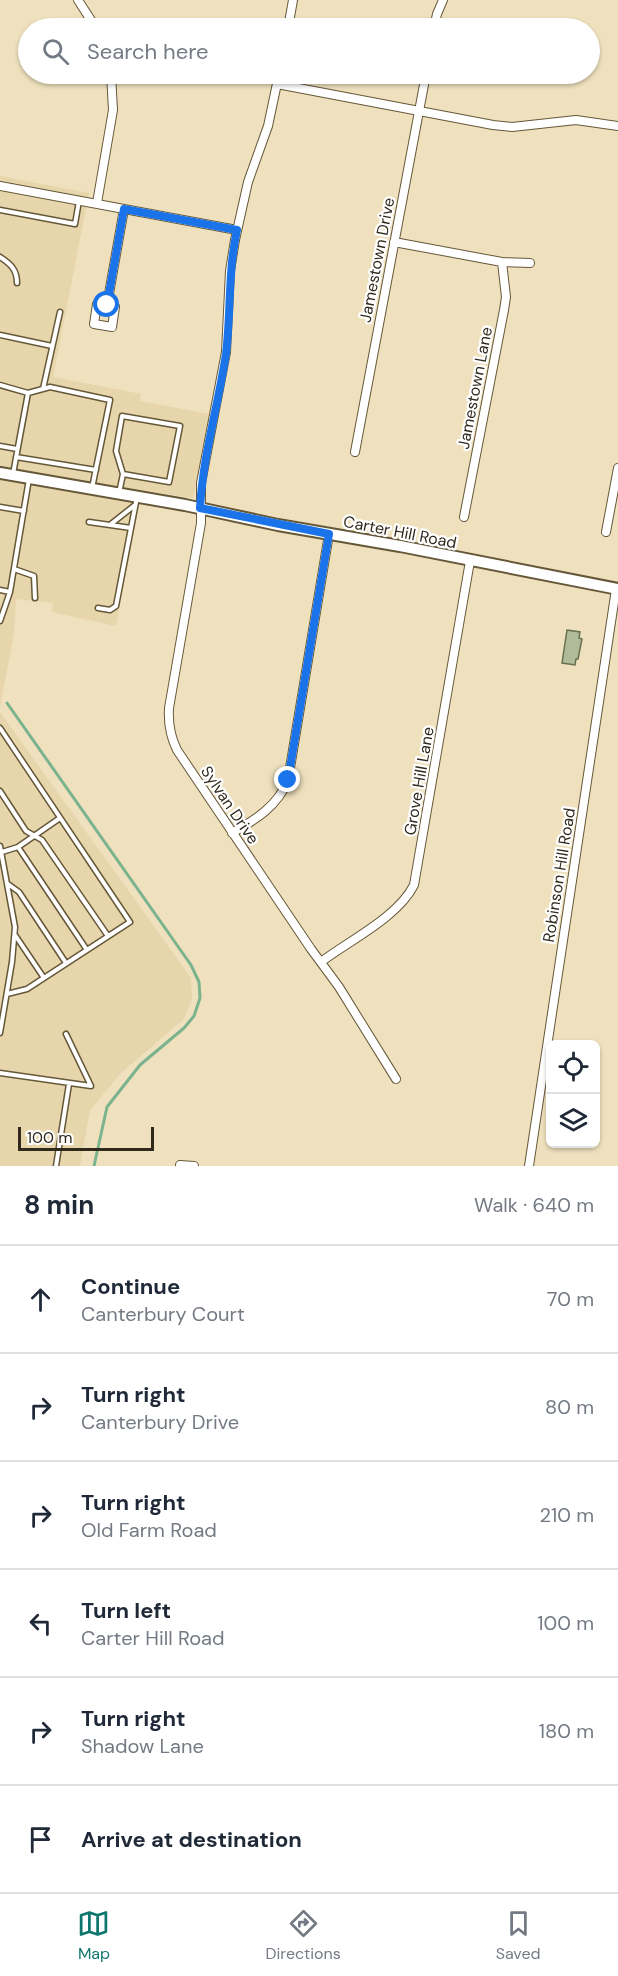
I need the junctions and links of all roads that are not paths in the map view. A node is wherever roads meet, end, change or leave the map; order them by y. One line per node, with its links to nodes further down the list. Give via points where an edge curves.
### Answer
1 (78, 0): 4 (street)
2 (293, 0): 5 (street)
3 (443, 0): 6 (street)
4 (90, 18)
5 (290, 18)
6 (436, 18)
7 (112, 84): 14 (street, via 113,110)
8 (277, 84): 10 (street); 17 (street, Sylvan Drive)
9 (424, 84): 10 (street, Jamestown Drive)
10 (419, 111): 11 (street, via 512,127 563,120); 18 (street, Jamestown Drive)
11 (618, 126)
12 (0, 186): 13 (street)
13 (80, 200): 14 (street); 16 (lane, via 75,224)
14 (96, 203): 15 (street)
15 (124, 209): 17 (street); 23 (street)
16 (0, 210)
17 (237, 230): 44 (street, Sylvan Drive, via 230,272 226,351 201,483)
18 (394, 242): 20 (street); 32 (street, Jamestown Drive)
19 (0, 257): 22 (lane, via 14,269)
20 (502, 262): 21 (street); 46 (street, Jamestown Lane, via 506,297)
21 (530, 263)
22 (17, 283)
23 (107, 305)
24 (60, 312): 26 (lane)
25 (0, 335): 26 (lane)
26 (52, 346): 28 (lane)
27 (0, 385): 29 (lane)
28 (43, 389): 29 (lane); 35 (lane, via 50,387 110,400)
29 (28, 393): 31 (lane)
30 (0, 446): 31 (lane)
31 (17, 449): 33 (lane)
32 (356, 452)
33 (16, 457): 35 (lane); 38 (lane)
34 (618, 468): 50 (street)
35 (96, 470): 40 (lane)
36 (0, 473): 38 (main road, Carter Hill Road)
37 (123, 474): 37 (lane, via 116,451 122,416 180,426 169,482); 41 (lane)
38 (12, 475): 39 (main road, Carter Hill Road)
39 (29, 478): 40 (main road, Carter Hill Road); 45 (lane)
40 (92, 489): 41 (main road, Carter Hill Road)
41 (119, 493): 42 (main road, Carter Hill Road)
42 (136, 501): 44 (main road, Carter Hill Road); 48 (lane); 49 (lane)
43 (0, 507): 45 (lane)
44 (200, 508): 51 (main road, Carter Hill Road); 63 (street, Sylvan Drive, via 201,523 169,727 177,750)
45 (24, 511): 53 (lane)
46 (464, 517)
47 (89, 522): 48 (lane)
48 (111, 524): 49 (lane)
49 (131, 528): 58 (lane, via 116,606 110,610)
50 (606, 532)
51 (329, 534): 52 (main road, Carter Hill Road); 63 (street, via 288,780 273,805)
52 (470, 561): 54 (main road, Carter Hill Road); 72 (street, Grove Hill Lane, via 414,885 395,910)
53 (14, 569): 56 (lane); 57 (lane, via 34,576)
54 (617, 589): 84 (street, Robinson Hill Road)
55 (0, 590): 56 (lane)
56 (10, 592): 59 (lane)
57 (35, 598)
58 (98, 608)
59 (0, 621)
60 (0, 728): 62 (lane)
61 (0, 791): 64 (lane, via 26,831)
62 (60, 818): 64 (lane); 70 (lane, via 130,922)
63 (232, 833): 72 (street, Sylvan Drive)
64 (33, 835): 66 (lane); 70 (lane, via 42,840)
65 (0, 846): 67 (lane)
66 (18, 847): 67 (lane); 71 (lane)
67 (1, 852): 68 (lane)
68 (7, 883): 69 (lane); 73 (lane, via 19,892)
69 (15, 934): 74 (lane); 75 (lane)
70 (108, 936): 71 (lane)
71 (87, 950): 73 (lane)
72 (321, 962): 79 (street, Sylvan Drive)
73 (66, 963): 74 (lane)
74 (44, 978): 75 (lane, via 27,989)
75 (7, 994): 76 (lane)
76 (0, 1033)
77 (66, 1034): 80 (lane, via 91,1086)
78 (0, 1073): 80 (lane)
79 (396, 1079)
80 (69, 1084): 82 (lane)
81 (180, 1165): 83 (street)
82 (56, 1166)
83 (194, 1166)
84 (529, 1166)

